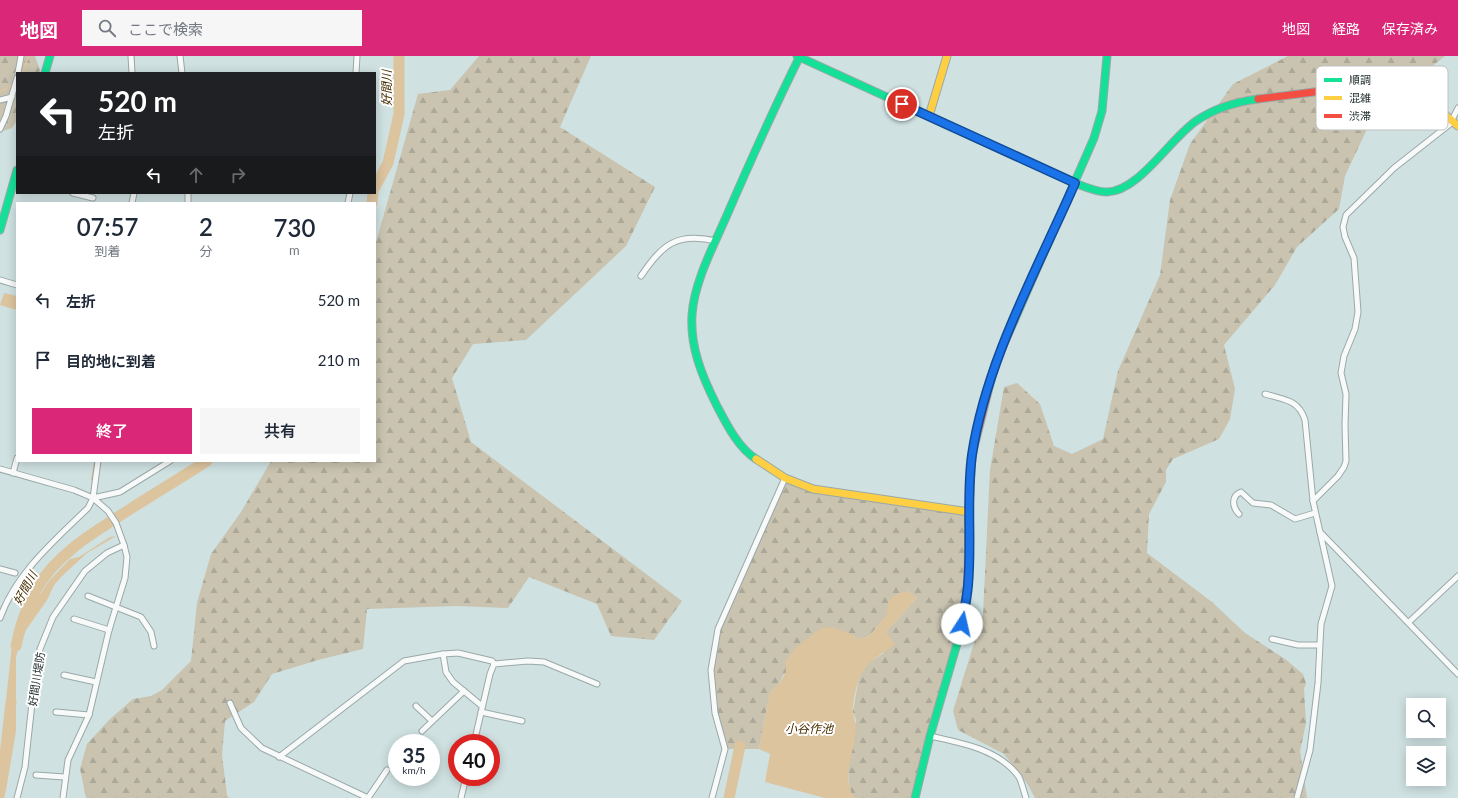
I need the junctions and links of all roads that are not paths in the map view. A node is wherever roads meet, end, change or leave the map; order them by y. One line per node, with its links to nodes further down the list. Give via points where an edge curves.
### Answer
1 (21, 56): 9 (street)
2 (50, 56): 10 (street)
3 (131, 56): 11 (street)
4 (180, 56): 12 (street)
5 (356, 56): 13 (street)
6 (799, 56): 19 (street); 28 (street)
7 (947, 56): 19 (street)
8 (1107, 56): 24 (street, via 1102,110 1094,138)
9 (18, 72)
10 (45, 72)
11 (132, 72)
12 (182, 72)
13 (356, 72)
14 (16, 82): 16 (street)
15 (1316, 92): 24 (street, via 1243,101 1212,111 1186,128 1125,188 1105,192)
16 (12, 97): 17 (street); 21 (street)
17 (0, 100)
18 (1458, 108): 20 (street)
19 (930, 116): 24 (street)
20 (1455, 123)
21 (0, 129)
22 (1444, 130): 40 (street, via 1394,168 1346,215 1343,227 1354,258 1358,312 1341,373 1346,394 1346,460 1338,476)
23 (16, 174): 27 (street)
24 (1075, 183): 41 (street, via 995,364 972,455)
25 (77, 194): 26 (street)
26 (93, 198)
27 (0, 230)
28 (716, 241): 29 (street, via 700,238 668,244 655,256); 38 (street, via 702,272 692,314 693,344 703,377 724,420 748,454)
29 (641, 276)
30 (0, 280): 31 (street)
31 (16, 285)
32 (1265, 394): 40 (street, via 1301,408 1305,420)
33 (16, 462): 37 (street)
34 (98, 462): 39 (street)
35 (168, 462): 39 (street, via 120,492)
36 (0, 469): 37 (street)
37 (13, 473): 39 (street)
38 (785, 478): 41 (street, via 813,489); 84 (street, via 718,629 711,670 715,713 725,749)
39 (93, 498): 45 (street, via 108,511); 51 (street, via 88,508 33,563 16,585)
40 (1313, 501): 42 (street)
41 (969, 512): 74 (street, via 968,585 959,637)
42 (1315, 513): 43 (street, via 1295,518 1270,505 1253,503 1241,492 1234,499 1234,506); 44 (street)
43 (1239, 514)
44 (1320, 531): 53 (street); 57 (street, via 1332,586 1323,615)
45 (124, 544): 50 (street, via 127,569); 80 (street, 好間川堤防, via 107,553 85,571 53,616 36,667 25,767)
46 (0, 569): 47 (street)
47 (15, 573)
48 (1458, 576): 53 (street)
49 (88, 596): 50 (street)
50 (116, 607): 54 (street); 56 (street, via 141,617 151,632)
51 (0, 618)
52 (74, 619): 54 (street)
53 (1409, 622): 60 (street)
54 (109, 630): 62 (street)
55 (1272, 638): 57 (street, via 1298,645)
56 (154, 646)
57 (1319, 646): 87 (street, via 1318,683 1310,750)
58 (443, 654): 59 (street, via 458,653 492,661); 64 (street, via 446,672); 75 (street, via 404,661)
59 (494, 664): 63 (street, via 544,662); 67 (street)
60 (1458, 674)
61 (64, 675): 62 (street)
62 (96, 682): 69 (street)
63 (597, 684)
64 (464, 691): 67 (street); 70 (street)
65 (230, 703): 75 (street, via 241,728 248,736 262,748)
66 (416, 706): 70 (street)
67 (482, 709): 71 (street); 73 (street)
68 (56, 712): 69 (street)
69 (89, 715): 78 (street, via 68,760)
70 (432, 721): 72 (street)
71 (522, 721)
72 (422, 731)
73 (476, 734)
74 (930, 736): 85 (street); 86 (street, via 971,746 1001,759 1019,778)
75 (279, 757): 82 (street)
76 (387, 770): 82 (street)
77 (36, 774): 78 (street)
78 (64, 777): 81 (street)
79 (464, 786): 83 (street)
80 (17, 798)
81 (63, 798)
82 (368, 798)
83 (461, 798)
84 (712, 798)
85 (915, 798)
86 (1026, 798)
87 (1297, 798)

